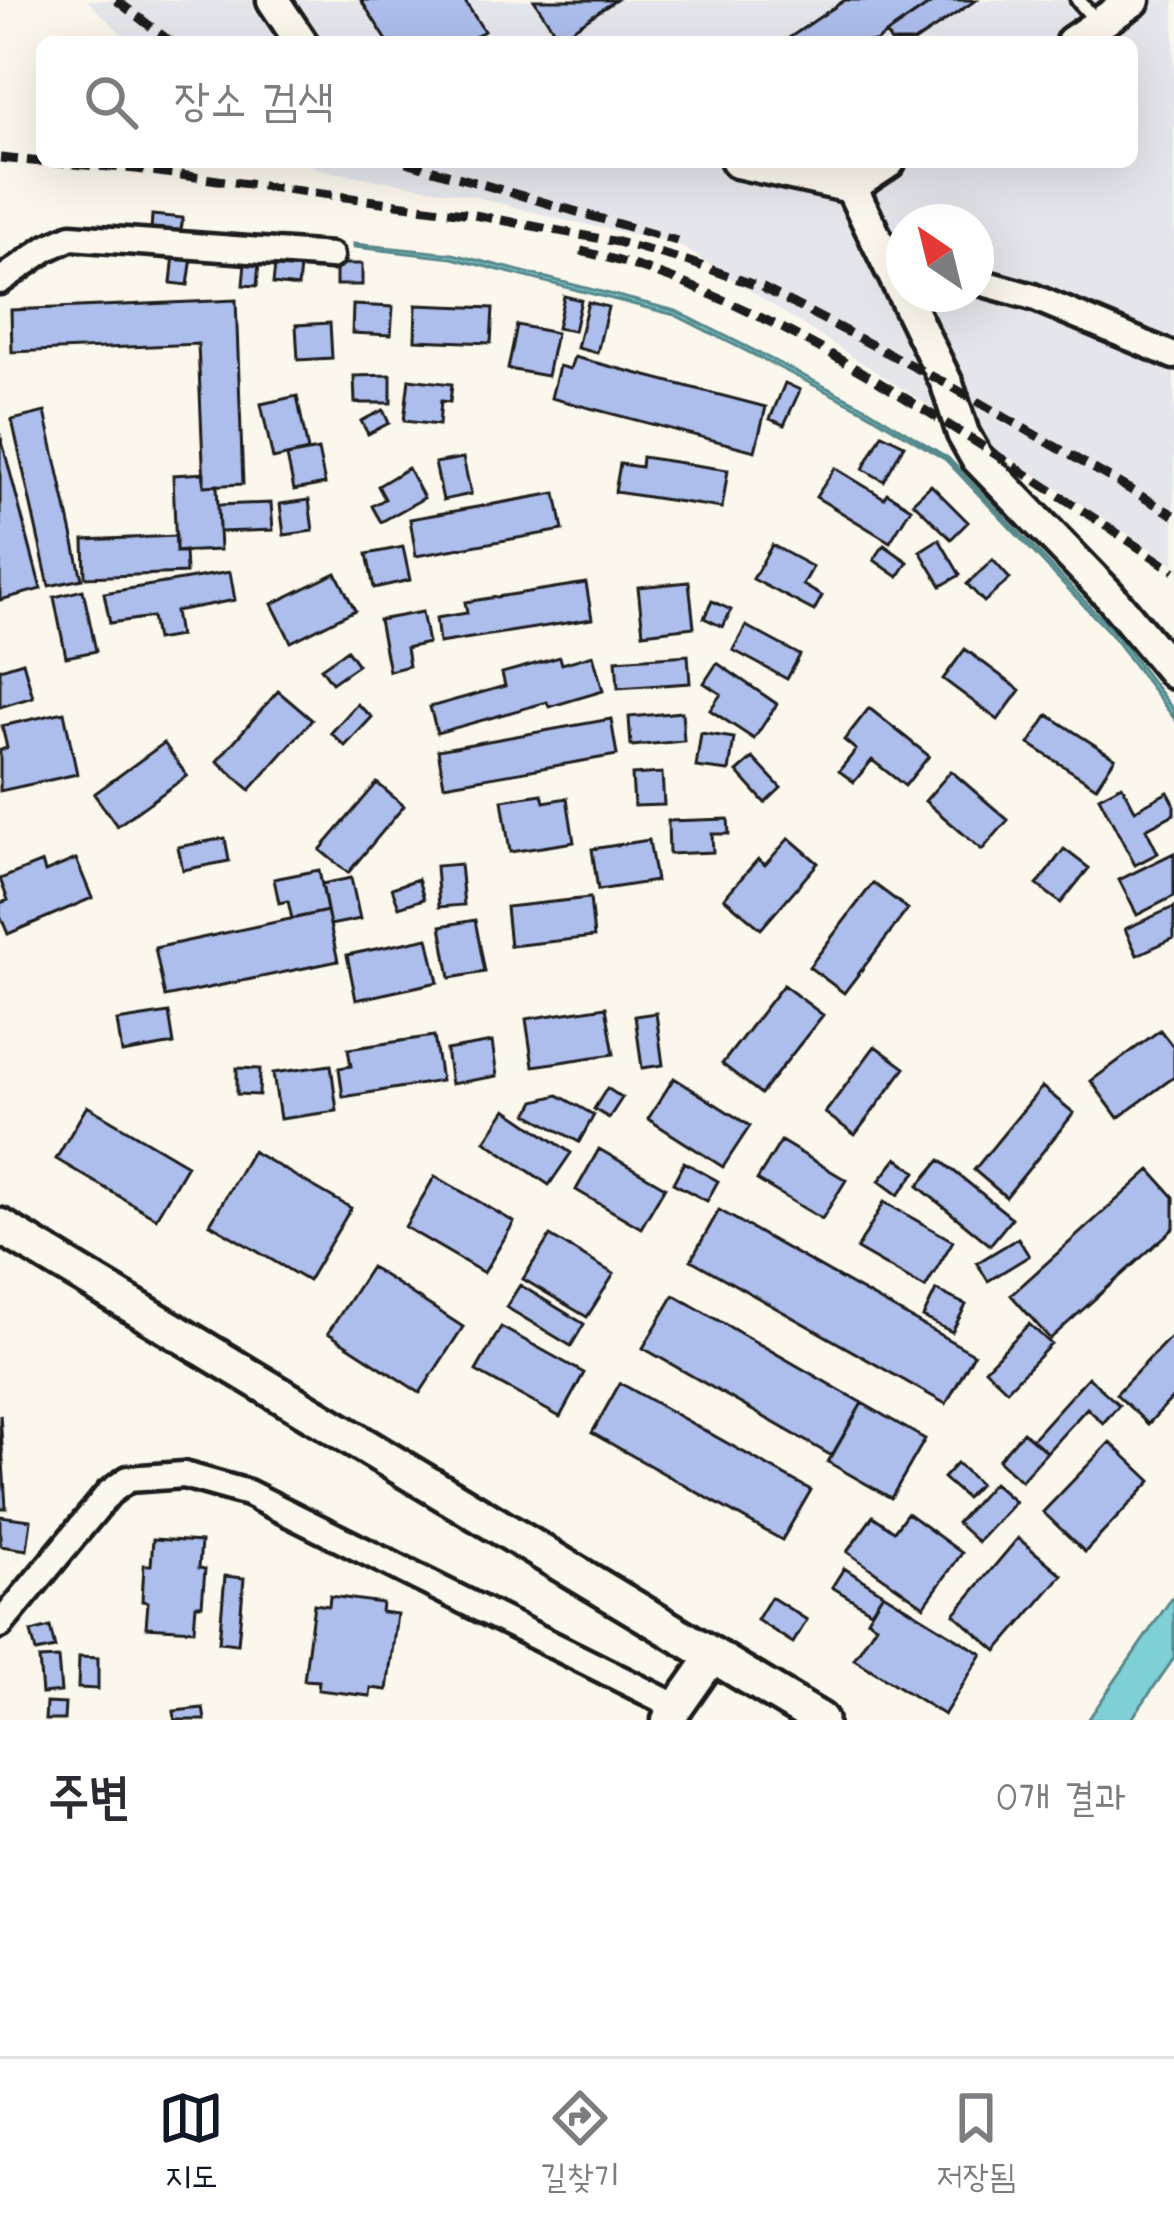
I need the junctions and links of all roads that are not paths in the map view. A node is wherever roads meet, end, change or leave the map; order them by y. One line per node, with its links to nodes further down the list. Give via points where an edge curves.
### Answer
1 (273, 0): 5 (street)
2 (1078, 0): 4 (lane)
3 (1134, 0): 4 (street)
4 (1098, 24): 6 (street)
5 (297, 36)
6 (1081, 36)
7 (764, 168): 9 (street)
8 (880, 168): 9 (street)
9 (851, 187): 11 (street)
10 (331, 256): 12 (street, via 71,237)
11 (886, 257)
12 (0, 281)
13 (994, 286): 15 (street)
14 (913, 312): 16 (street, via 976,457)
15 (1174, 356)
16 (1174, 673)
17 (0, 1226): 19 (main road)
18 (0, 1624): 20 (street, via 109,1492 128,1479 184,1475 286,1511)
19 (713, 1656): 20 (street); 21 (main road)
20 (672, 1713)
21 (820, 1720)

